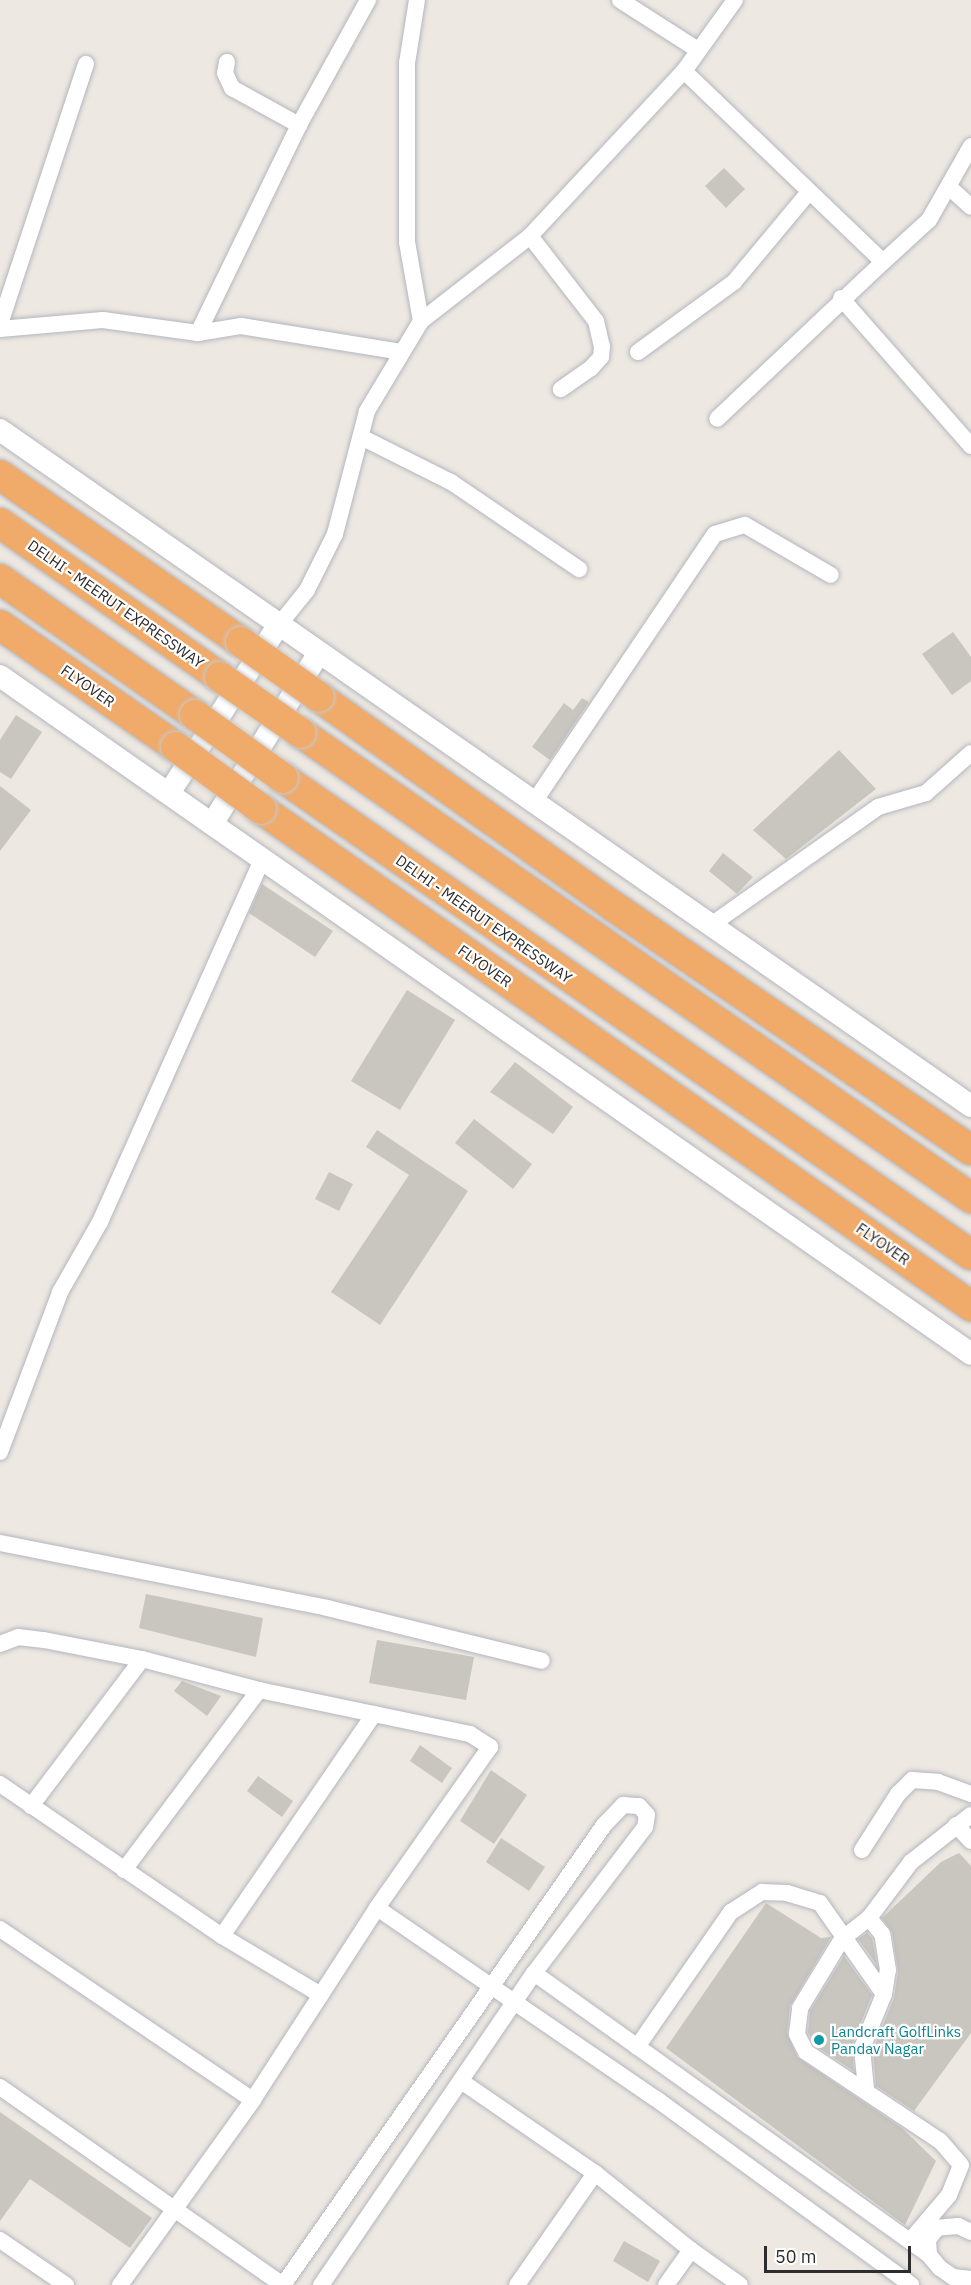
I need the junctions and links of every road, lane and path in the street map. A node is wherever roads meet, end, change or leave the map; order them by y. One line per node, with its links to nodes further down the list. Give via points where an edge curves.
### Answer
1 (368, 0): 9 (street)
2 (417, 0): 17 (street, via 407,73 407,242)
3 (620, 0): 5 (street)
4 (735, 0): 5 (street)
5 (698, 50): 8 (street)
6 (227, 62): 9 (street, via 225,73 232,88)
7 (86, 64): 18 (street)
8 (684, 71): 12 (street); 14 (street)
9 (299, 125): 20 (street)
10 (971, 146): 11 (street)
11 (950, 188): 13 (street); 15 (street, via 929,220)
12 (809, 192): 15 (street); 22 (street, via 734,282)
13 (971, 207)
14 (530, 236): 17 (street); 23 (street, via 596,321 602,346 601,357 591,368)
15 (883, 262): 16 (street)
16 (841, 298): 24 (street); 27 (street)
17 (421, 321): 21 (street)
18 (0, 324)
19 (0, 329): 20 (street, via 103,321)
20 (198, 333): 21 (street, via 241,326)
21 (401, 352): 26 (street, via 368,411)
22 (638, 352)
23 (561, 389)
24 (717, 419)
25 (0, 430): 34 (street)
26 (361, 438): 30 (street, via 451,482); 34 (street, via 335,534 297,605)
27 (971, 446)
28 (0, 475): 44 (highway, bridge, via 613,906)
29 (0, 523): 45 (highway, DELHI - MEERUT EXPRESSWAY, bridge)
30 (579, 568)
31 (831, 575): 39 (street, via 745,525 715,534)
32 (0, 579): 46 (highway, DELHI - MEERUT EXPRESSWAY, bridge)
33 (0, 625): 47 (highway, FLYOVER, bridge)
34 (278, 626): 35 (street); 38 (street)
35 (318, 653): 39 (street); 40 (street)
36 (0, 676): 38 (street)
37 (971, 753): 42 (street, via 926,793 878,807)
38 (169, 793): 40 (street)
39 (534, 802): 42 (street)
40 (212, 824): 41 (street)
41 (262, 860): 48 (street); 49 (street, via 245,906 168,1064 100,1222 60,1292)
42 (711, 925): 43 (street)
43 (971, 1106)
44 (971, 1150)
45 (971, 1198)
46 (971, 1255)
47 (971, 1306)
48 (971, 1354)
49 (0, 1452)
50 (0, 1544): 53 (street, via 327,1608)
51 (0, 1644): 52 (street, via 18,1637)
52 (142, 1659): 54 (street); 58 (street)
53 (542, 1661)
54 (258, 1690): 55 (street); 63 (street)
55 (374, 1714): 64 (street, via 470,1734 490,1747); 67 (street)
56 (0, 1784): 58 (street)
57 (971, 1794): 62 (street, via 938,1782 912,1780 898,1794)
58 (31, 1806): 63 (street)
59 (971, 1815): 60 (street)
60 (956, 1825): 61 (street); 65 (street, via 911,1862)
61 (971, 1841)
62 (862, 1850)
63 (124, 1870): 67 (street)
64 (377, 1908): 70 (street); 72 (street)
65 (869, 1918): 68 (street); 71 (street, via 882,1934 888,1970)
66 (0, 1929): 78 (street)
67 (222, 1936): 72 (street)
68 (842, 1939): 71 (street); 74 (street, via 820,1903 787,1893 762,1892 731,1912); 77 (street, via 800,2008 797,2034 806,2052)
69 (534, 1972): 70 (street, via 645,1827 647,1815 639,1806 623,1805 604,1826); 73 (street); 74 (street)
70 (492, 1986): 73 (street); 89 (street)
71 (884, 1994): 77 (street, via 862,2048)
72 (321, 1995): 78 (street)
73 (515, 2002): 75 (street); 94 (street, via 655,2098)
74 (638, 2047): 83 (street)
75 (460, 2081): 79 (street); 90 (street)
76 (0, 2088): 80 (street)
77 (866, 2089): 83 (street, via 940,2141 961,2165 949,2195)
78 (253, 2100): 80 (street)
79 (595, 2173): 84 (street); 91 (street)
80 (172, 2207): 88 (street); 89 (street)
81 (971, 2232): 85 (street, via 958,2226 937,2228 928,2240)
82 (0, 2240): 87 (street)
83 (910, 2241): 85 (street)
84 (691, 2250): 92 (street); 93 (street)
85 (929, 2255): 86 (street, via 953,2277)
86 (971, 2279)
87 (66, 2285)
88 (120, 2285)
89 (283, 2285)
90 (321, 2285)
91 (518, 2285)
92 (666, 2285)
93 (740, 2285)
94 (911, 2285)

